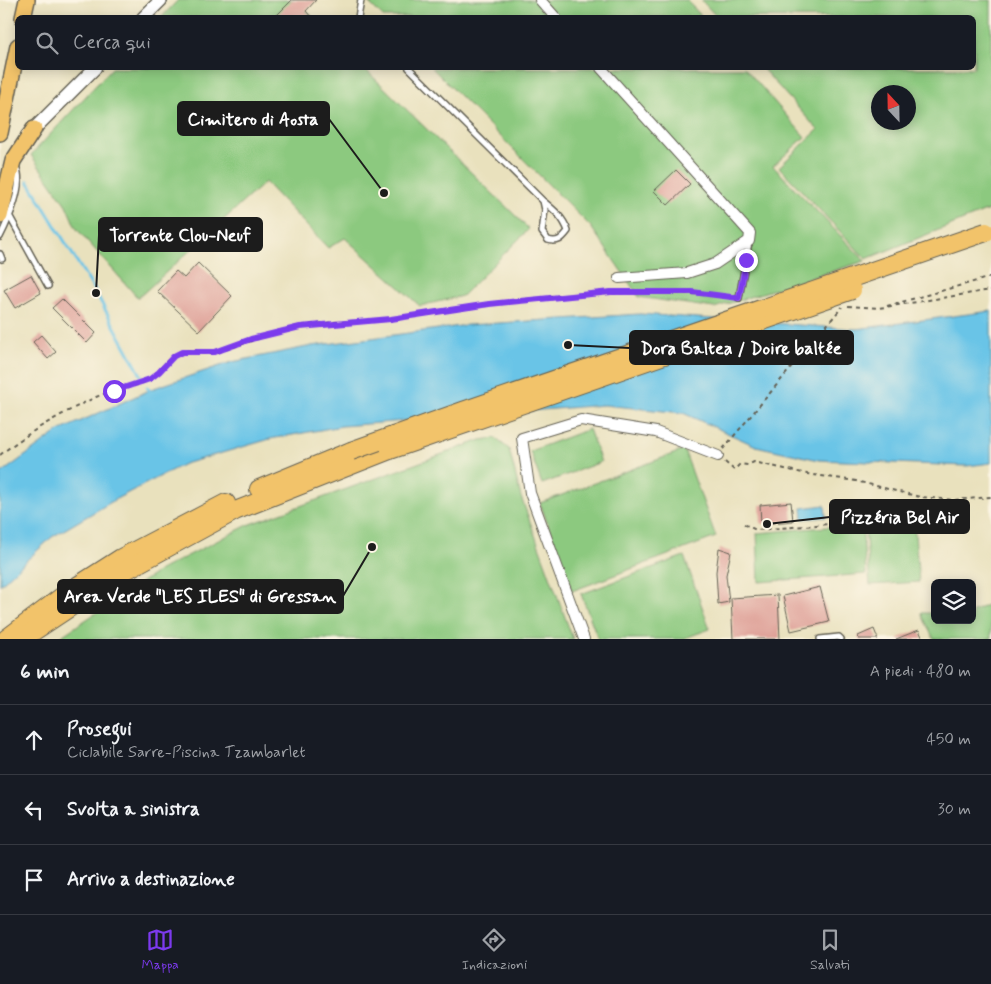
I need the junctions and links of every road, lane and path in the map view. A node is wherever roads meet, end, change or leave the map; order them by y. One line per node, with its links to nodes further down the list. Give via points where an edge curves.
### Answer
1 (27, 0): 5 (main road)
2 (160, 0): 6 (street)
3 (361, 0): 7 (lane)
4 (540, 0): 8 (street)
5 (24, 15)
6 (147, 15)
7 (358, 15)
8 (553, 15)
9 (15, 61): 14 (main road)
10 (93, 70): 13 (street)
11 (411, 70): 16 (lane)
12 (603, 70): 20 (street, via 741,222 750,233)
13 (34, 129): 15 (main road)
14 (0, 133)
15 (7, 161): 17 (main road)
16 (543, 201): 16 (lane, via 542,232 548,240 555,242 568,231 561,217)
17 (5, 217): 19 (lane); 23 (lane)
18 (989, 235): 32 (highway, bridge, via 351,451 232,500 172,529 68,592); 33 (highway, bridge, via 390,450 234,511 128,569)
19 (0, 237)
20 (749, 241): 22 (street, via 715,264 687,273); 25 (lane)
21 (991, 277): 26 (path)
22 (619, 278)
23 (48, 286)
24 (991, 290): 26 (path)
25 (739, 298): 28 (path, via 692,292 611,292 300,327 215,352 182,352 150,379 96,397 18,441)
26 (879, 308): 27 (path, via 844,306)
27 (720, 454): 29 (path, via 734,470 740,464 754,462 920,497 954,500); 34 (street, via 656,432 581,420 522,438 530,493)
28 (0, 455)
29 (991, 497)
30 (744, 524): 31 (path, via 756,530 865,521)
31 (866, 527)
32 (6, 639)
33 (22, 639)
34 (584, 639)
35 (820, 639): 36 (lane)
36 (841, 639)

